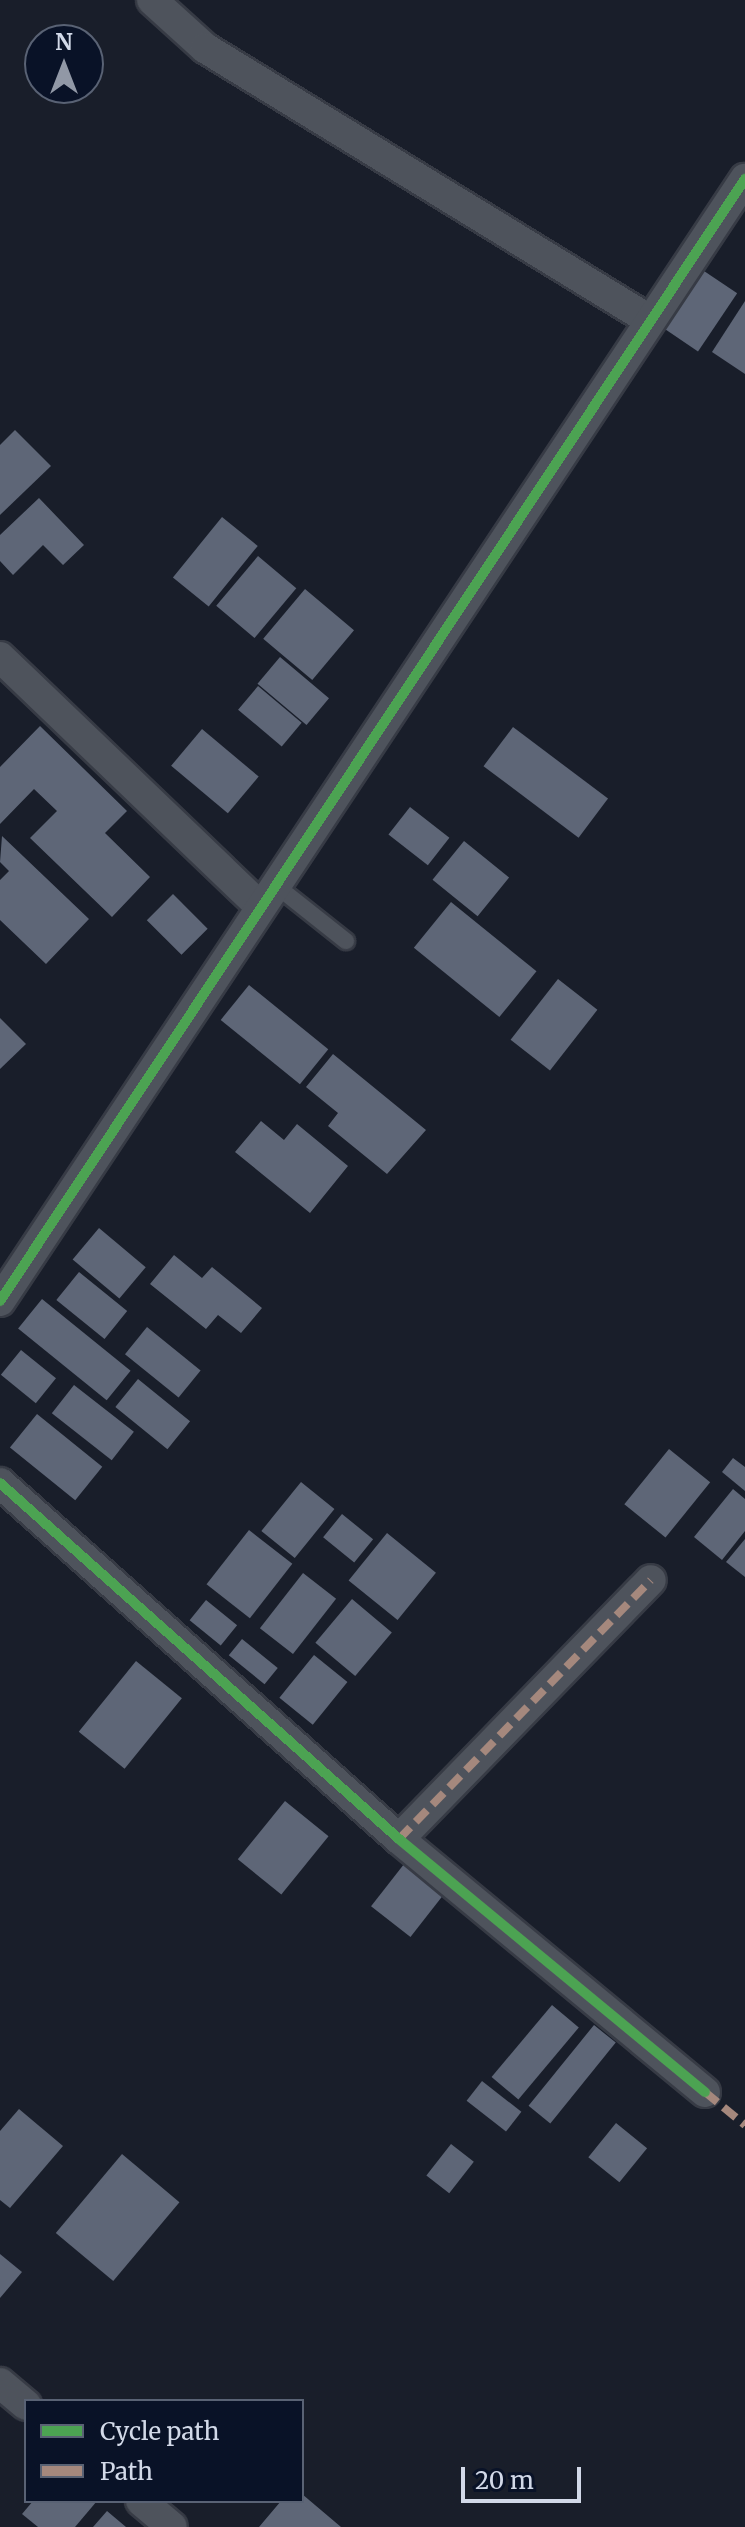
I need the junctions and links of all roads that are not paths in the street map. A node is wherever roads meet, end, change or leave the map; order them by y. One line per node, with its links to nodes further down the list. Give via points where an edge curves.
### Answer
1 (152, 0): 3 (street, via 205,48)
2 (745, 179): 3 (street)
3 (648, 319): 5 (street)
4 (0, 657): 5 (street)
5 (267, 895): 6 (lane); 7 (street)
6 (346, 941)
7 (0, 1301)
8 (0, 1483): 10 (street)
9 (651, 1580): 10 (street)
10 (399, 1839): 11 (street)
11 (705, 2092)
12 (0, 2383): 13 (street)
13 (24, 2403)
14 (143, 2503): 15 (street)
15 (172, 2527)

